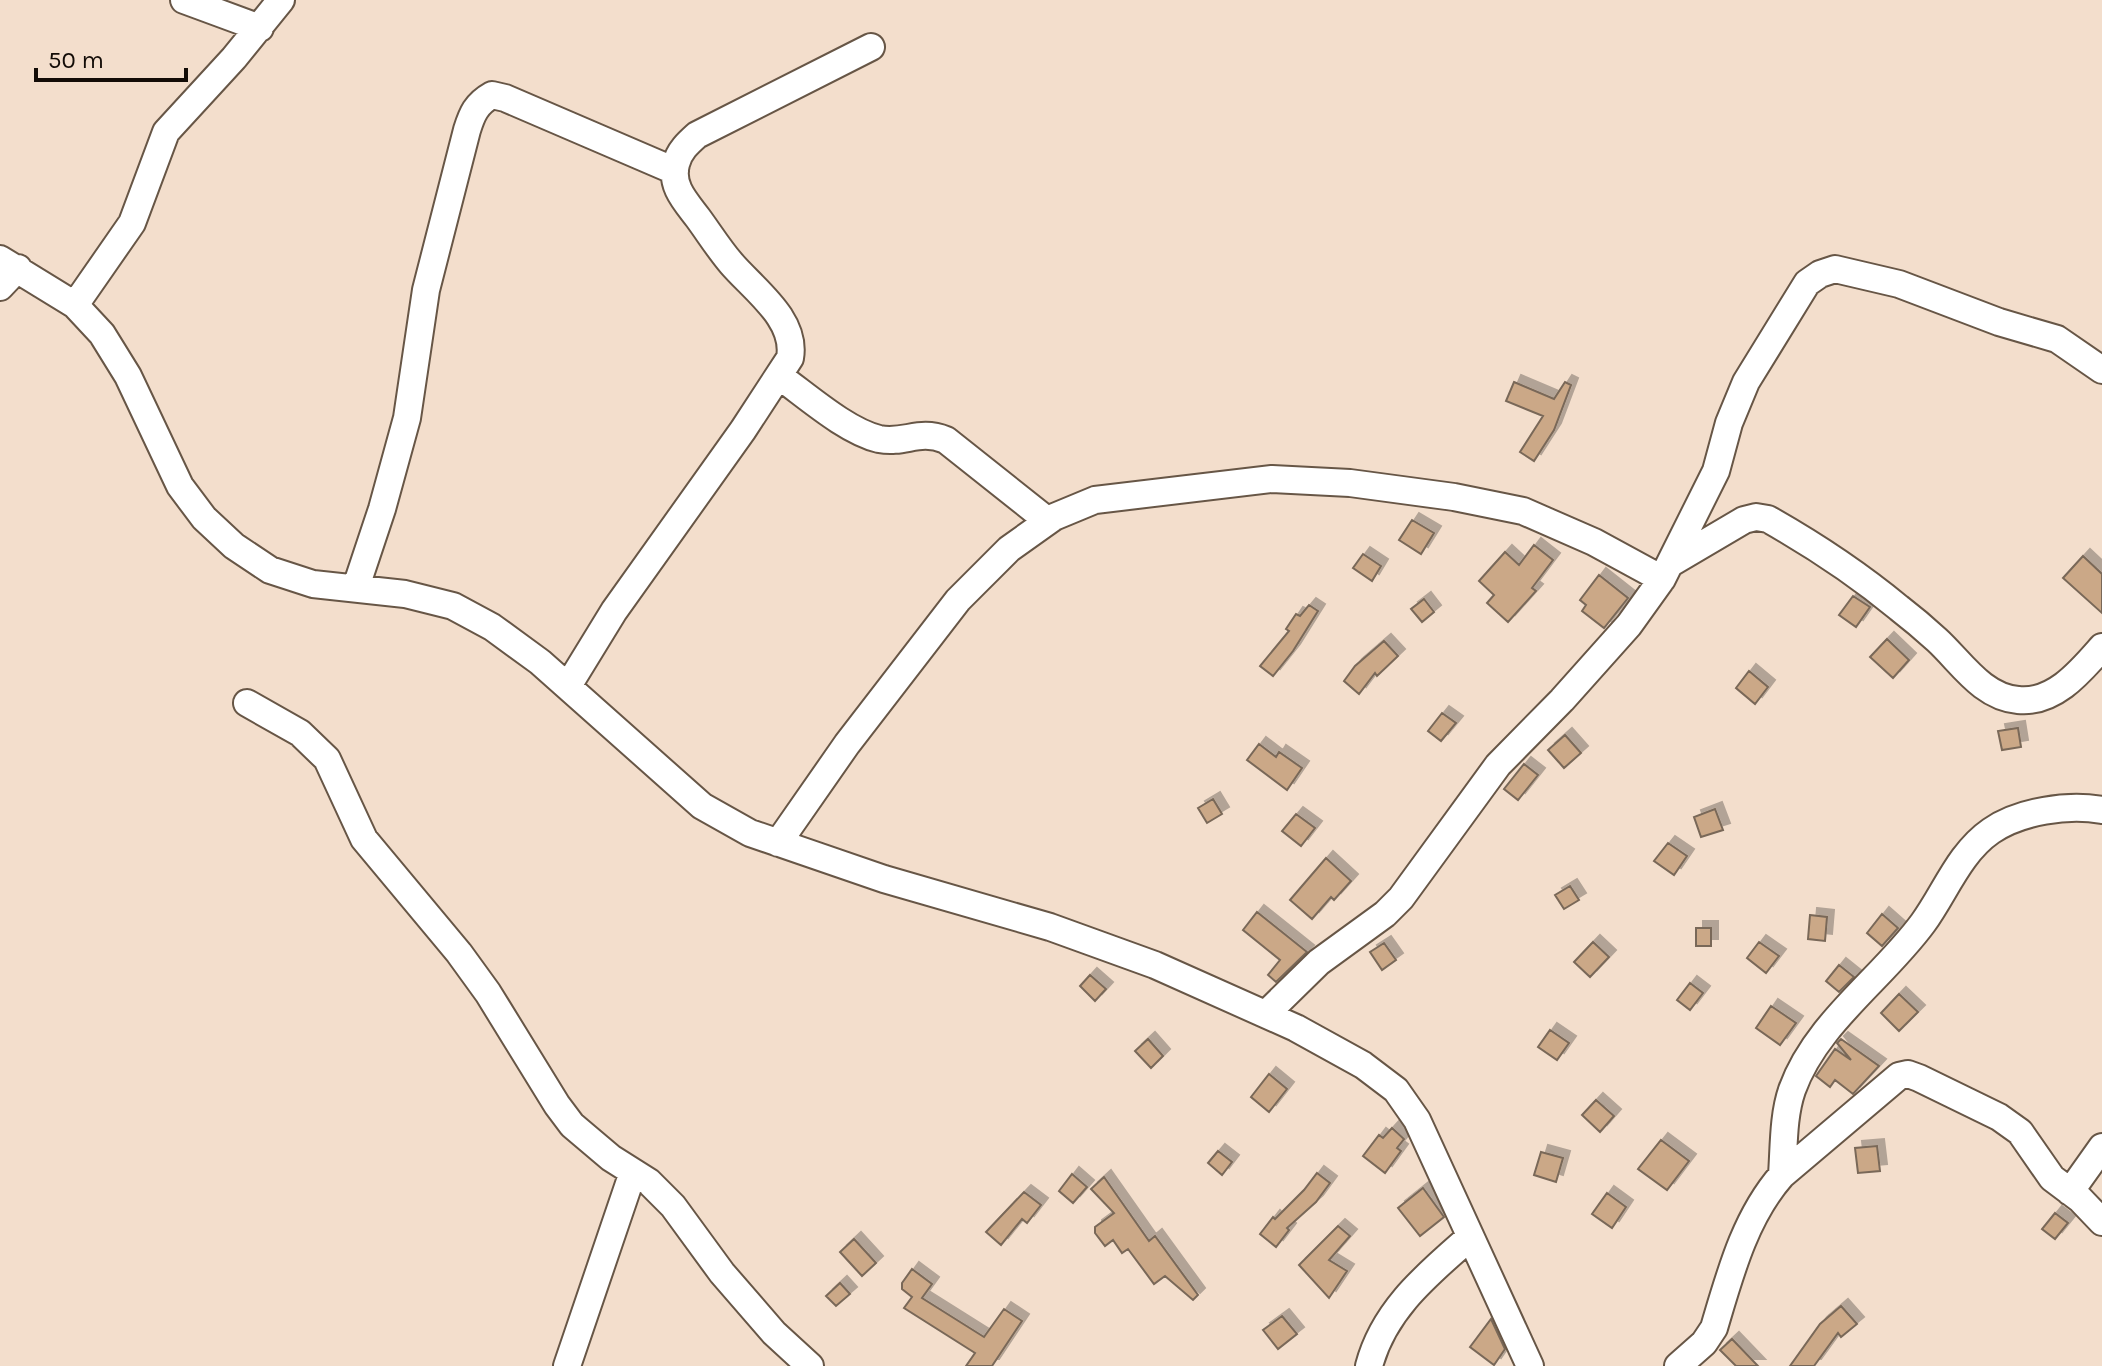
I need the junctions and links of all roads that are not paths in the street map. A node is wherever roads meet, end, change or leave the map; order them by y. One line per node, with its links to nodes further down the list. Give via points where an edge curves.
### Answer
1 (184, 0): 3 (street)
2 (281, 0): 3 (street)
3 (260, 28): 8 (street, via 166,132 132,223)
4 (871, 47): 5 (street, via 697,135 682,149)
5 (675, 171): 10 (street, via 679,193 782,320 792,346); 13 (street, via 505,98 492,95 480,101 467,130 426,290 407,418)
6 (9, 263): 7 (street); 8 (street)
7 (0, 287)
8 (75, 305): 13 (street, via 102,334 128,376 180,486 204,518 270,570 313,584)
9 (2102, 370): 12 (street, via 2043,333 1899,284 1835,269 1820,274 1807,283 1746,382 1716,471)
10 (779, 376): 11 (street, via 865,435 893,441 931,434 946,440); 15 (street, via 614,611)
11 (1048, 521): 12 (street, via 1095,500 1272,479 1350,483 1523,511); 18 (street, via 1009,549 958,600)
12 (1666, 571): 14 (street, via 1744,520 1768,519 1898,607 2002,698 2045,697); 19 (street, via 1629,625 1498,765 1401,898 1319,962)
13 (356, 587): 15 (street, via 453,606 492,627)
14 (2102, 647)
15 (568, 686): 18 (street, via 702,806)
16 (247, 703): 21 (street, via 300,733 327,759 364,839 459,953 557,1105 572,1125)
17 (2102, 810): 22 (street, via 2064,808 2023,817 1992,830 1974,845 1924,922 1812,1054 1792,1091)
18 (778, 843): 19 (street, via 1050,927)
19 (1266, 1014): 25 (street, via 1363,1065 1396,1090 1417,1120)
20 (2102, 1147): 23 (street)
21 (633, 1172): 26 (street); 27 (street, via 673,1206 732,1285)
22 (1782, 1175): 23 (street, via 1908,1074 2020,1132 2052,1178); 30 (street, via 1750,1222 1714,1328)
23 (2070, 1192): 24 (street)
24 (2102, 1222)
25 (1470, 1237): 28 (street, via 1388,1319); 29 (street)
26 (567, 1366)
27 (810, 1366)
28 (1369, 1366)
29 (1530, 1366)
30 (1678, 1366)

